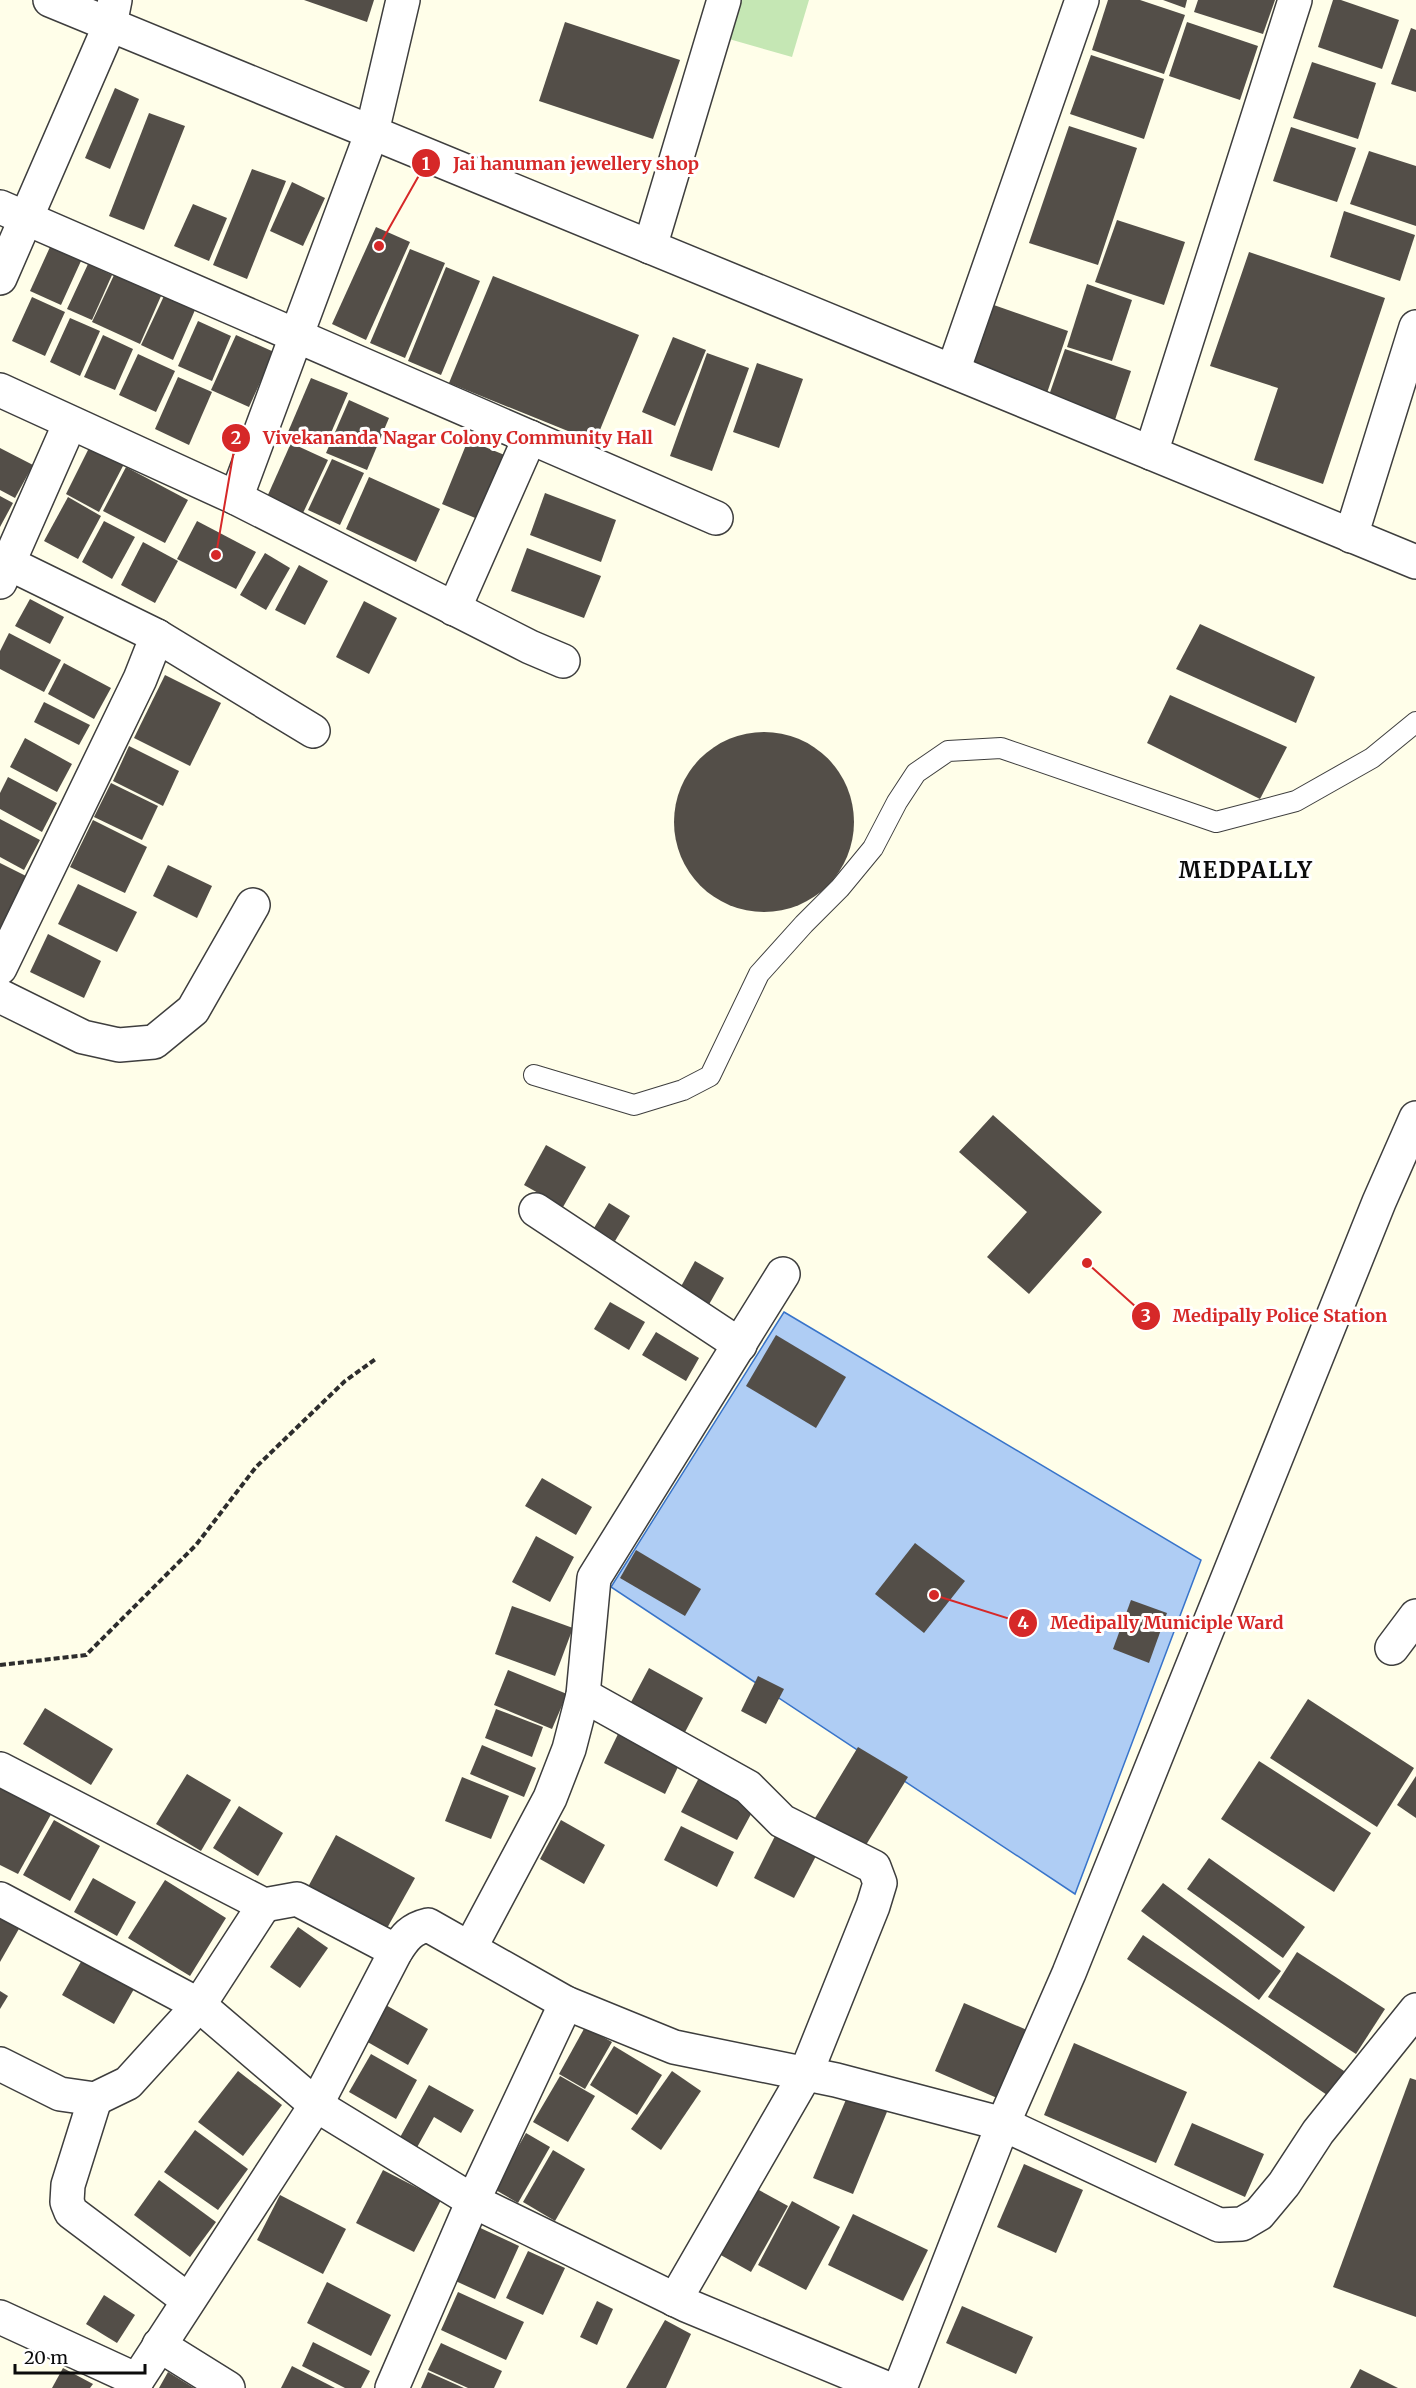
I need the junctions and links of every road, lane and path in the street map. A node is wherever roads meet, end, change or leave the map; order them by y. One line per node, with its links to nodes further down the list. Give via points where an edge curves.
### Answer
1 (50, 0): 6 (street)
2 (403, 0): 7 (street)
3 (724, 0): 9 (street)
4 (1082, 0): 13 (street)
5 (1295, 0): 17 (street)
6 (113, 12): 7 (street); 8 (street)
7 (372, 132): 9 (street); 12 (street)
8 (13, 212): 10 (street); 12 (street)
9 (650, 247): 13 (street)
10 (0, 278)
11 (1416, 327): 20 (street)
12 (297, 336): 16 (street); 18 (street)
13 (953, 372): 17 (street)
14 (0, 390): 15 (street)
15 (70, 423): 18 (street); 22 (street)
16 (530, 437): 19 (street); 23 (street)
17 (1150, 453): 20 (street)
18 (236, 498): 23 (street)
19 (716, 519)
20 (1351, 536): 21 (street)
21 (1416, 562)
22 (4, 573): 24 (street)
23 (454, 609): 25 (street)
24 (157, 636): 27 (street); 29 (street, via 140,679)
25 (562, 661)
26 (1416, 722): 31 (lane, via 1372,758 1296,801 1216,822 1001,748 948,750 916,773 873,849 759,974 710,1076 683,1090 634,1105)
27 (313, 731)
28 (253, 905): 30 (street, via 193,1010 154,1042 119,1045 82,1036)
29 (0, 968)
30 (0, 996)
31 (534, 1075)
32 (1416, 1118): 53 (street, via 1069,1973)
33 (536, 1210): 35 (street)
34 (783, 1274): 35 (street)
35 (740, 1345): 40 (street, via 594,1578)
36 (376, 1358): 39 (path, via 345,1381 256,1467 195,1545 86,1655)
37 (1416, 1616): 38 (street)
38 (1392, 1648)
39 (0, 1665)
40 (583, 1695): 44 (street, via 569,1749 550,1798); 50 (street, via 748,1787 782,1821 874,1867 880,1883 873,1906)
41 (0, 1769): 43 (street)
42 (0, 1899): 47 (street)
43 (264, 1905): 45 (street, via 297,1899); 47 (street)
44 (470, 1948): 45 (street, via 428,1925 407,1935); 46 (street)
45 (396, 1951): 52 (street)
46 (566, 2003): 50 (street, via 674,2048); 54 (street)
47 (199, 2005): 51 (street, via 128,2083); 52 (street)
48 (1416, 2010): 53 (street, via 1318,2132 1284,2184 1259,2214 1242,2224 1219,2225)
49 (0, 2064): 51 (street, via 60,2094)
50 (806, 2073): 53 (street); 56 (street)
51 (95, 2099): 55 (street, via 68,2185 67,2202 72,2212)
52 (316, 2105): 54 (street); 55 (street)
53 (1003, 2124): 63 (street)
54 (473, 2201): 56 (street); 61 (street)
55 (188, 2300): 58 (street)
56 (675, 2300): 62 (street)
57 (0, 2317): 59 (street)
58 (159, 2345): 59 (street); 60 (street)
59 (135, 2384)
60 (228, 2388)
61 (392, 2388)
62 (886, 2388)
63 (900, 2388)

